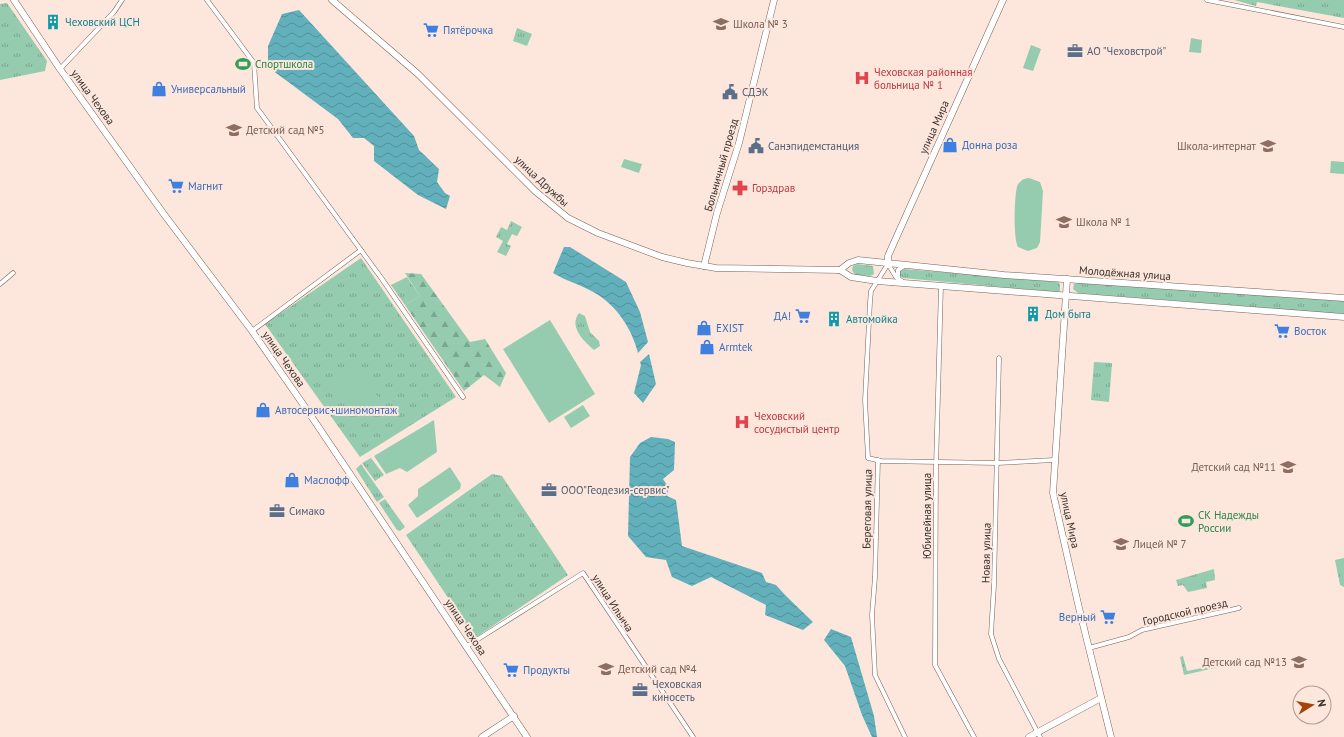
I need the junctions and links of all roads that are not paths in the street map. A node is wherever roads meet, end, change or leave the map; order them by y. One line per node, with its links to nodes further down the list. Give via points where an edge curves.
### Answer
1 (14, 0): 9 (street, улица Чехова)
2 (122, 0): 9 (street, via 114,12)
3 (207, 0): 10 (street, via 254,63 257,108)
4 (332, 0): 12 (street, улица Дружбы, via 418,74 535,191 568,218 598,233 649,252)
5 (774, 0): 12 (street, Больничный проезд, via 739,143 717,213)
6 (1003, 0): 11 (street, улица Мира, via 910,204 888,256)
7 (1207, 0): 8 (street)
8 (1344, 27)
9 (60, 69): 24 (street, улица Чехова, via 160,209)
10 (361, 250): 24 (street); 26 (street)
11 (888, 264): 13 (street, Молодёжная улица); 14 (street, via 858,260); 17 (street, Береговая улица); 18 (street, via 896,277)
12 (704, 266): 14 (street, улица Дружбы)
13 (904, 266): 16 (street, Молодёжная улица); 18 (street, via 897,274)
14 (840, 270): 17 (street, улица Дружбы, via 851,277)
15 (13, 273): 19 (street)
16 (1067, 279): 21 (street, улица Мира); 22 (street, Молодёжная улица)
17 (877, 281): 18 (street); 27 (street, Береговая улица, via 871,291 865,400 868,458)
18 (904, 282): 20 (street)
19 (0, 284)
20 (940, 286): 21 (street); 29 (street, Юбилейная улица)
21 (1066, 295): 23 (street); 28 (street, улица Мира)
22 (1344, 298)
23 (1344, 317)
24 (252, 331): 32 (street, улица Чехова)
25 (999, 358): 30 (street, Новая улица)
26 (463, 397)
27 (878, 460): 29 (street); 40 (street, Береговая улица, via 872,615 875,675)
28 (1054, 460): 30 (street); 33 (street, улица Мира, via 1053,493)
29 (936, 462): 30 (street); 41 (street, Юбилейная улица, via 934,664)
30 (997, 463): 36 (street, Новая улица, via 991,634 999,658)
31 (1239, 608): 33 (street, Городской проезд, via 1142,630 1129,637)
32 (467, 646): 35 (street, улица Чехова); 39 (street, улица Ильича, via 583,572)
33 (1089, 648): 34 (street, улица Мира)
34 (1101, 698): 36 (street); 43 (street, улица Мира)
35 (514, 716): 37 (street); 38 (street, улица Чехова)
36 (1039, 735): 42 (street)
37 (482, 737)
38 (527, 737)
39 (692, 737)
40 (906, 737)
41 (974, 737)
42 (1029, 737)
43 (1111, 737)

